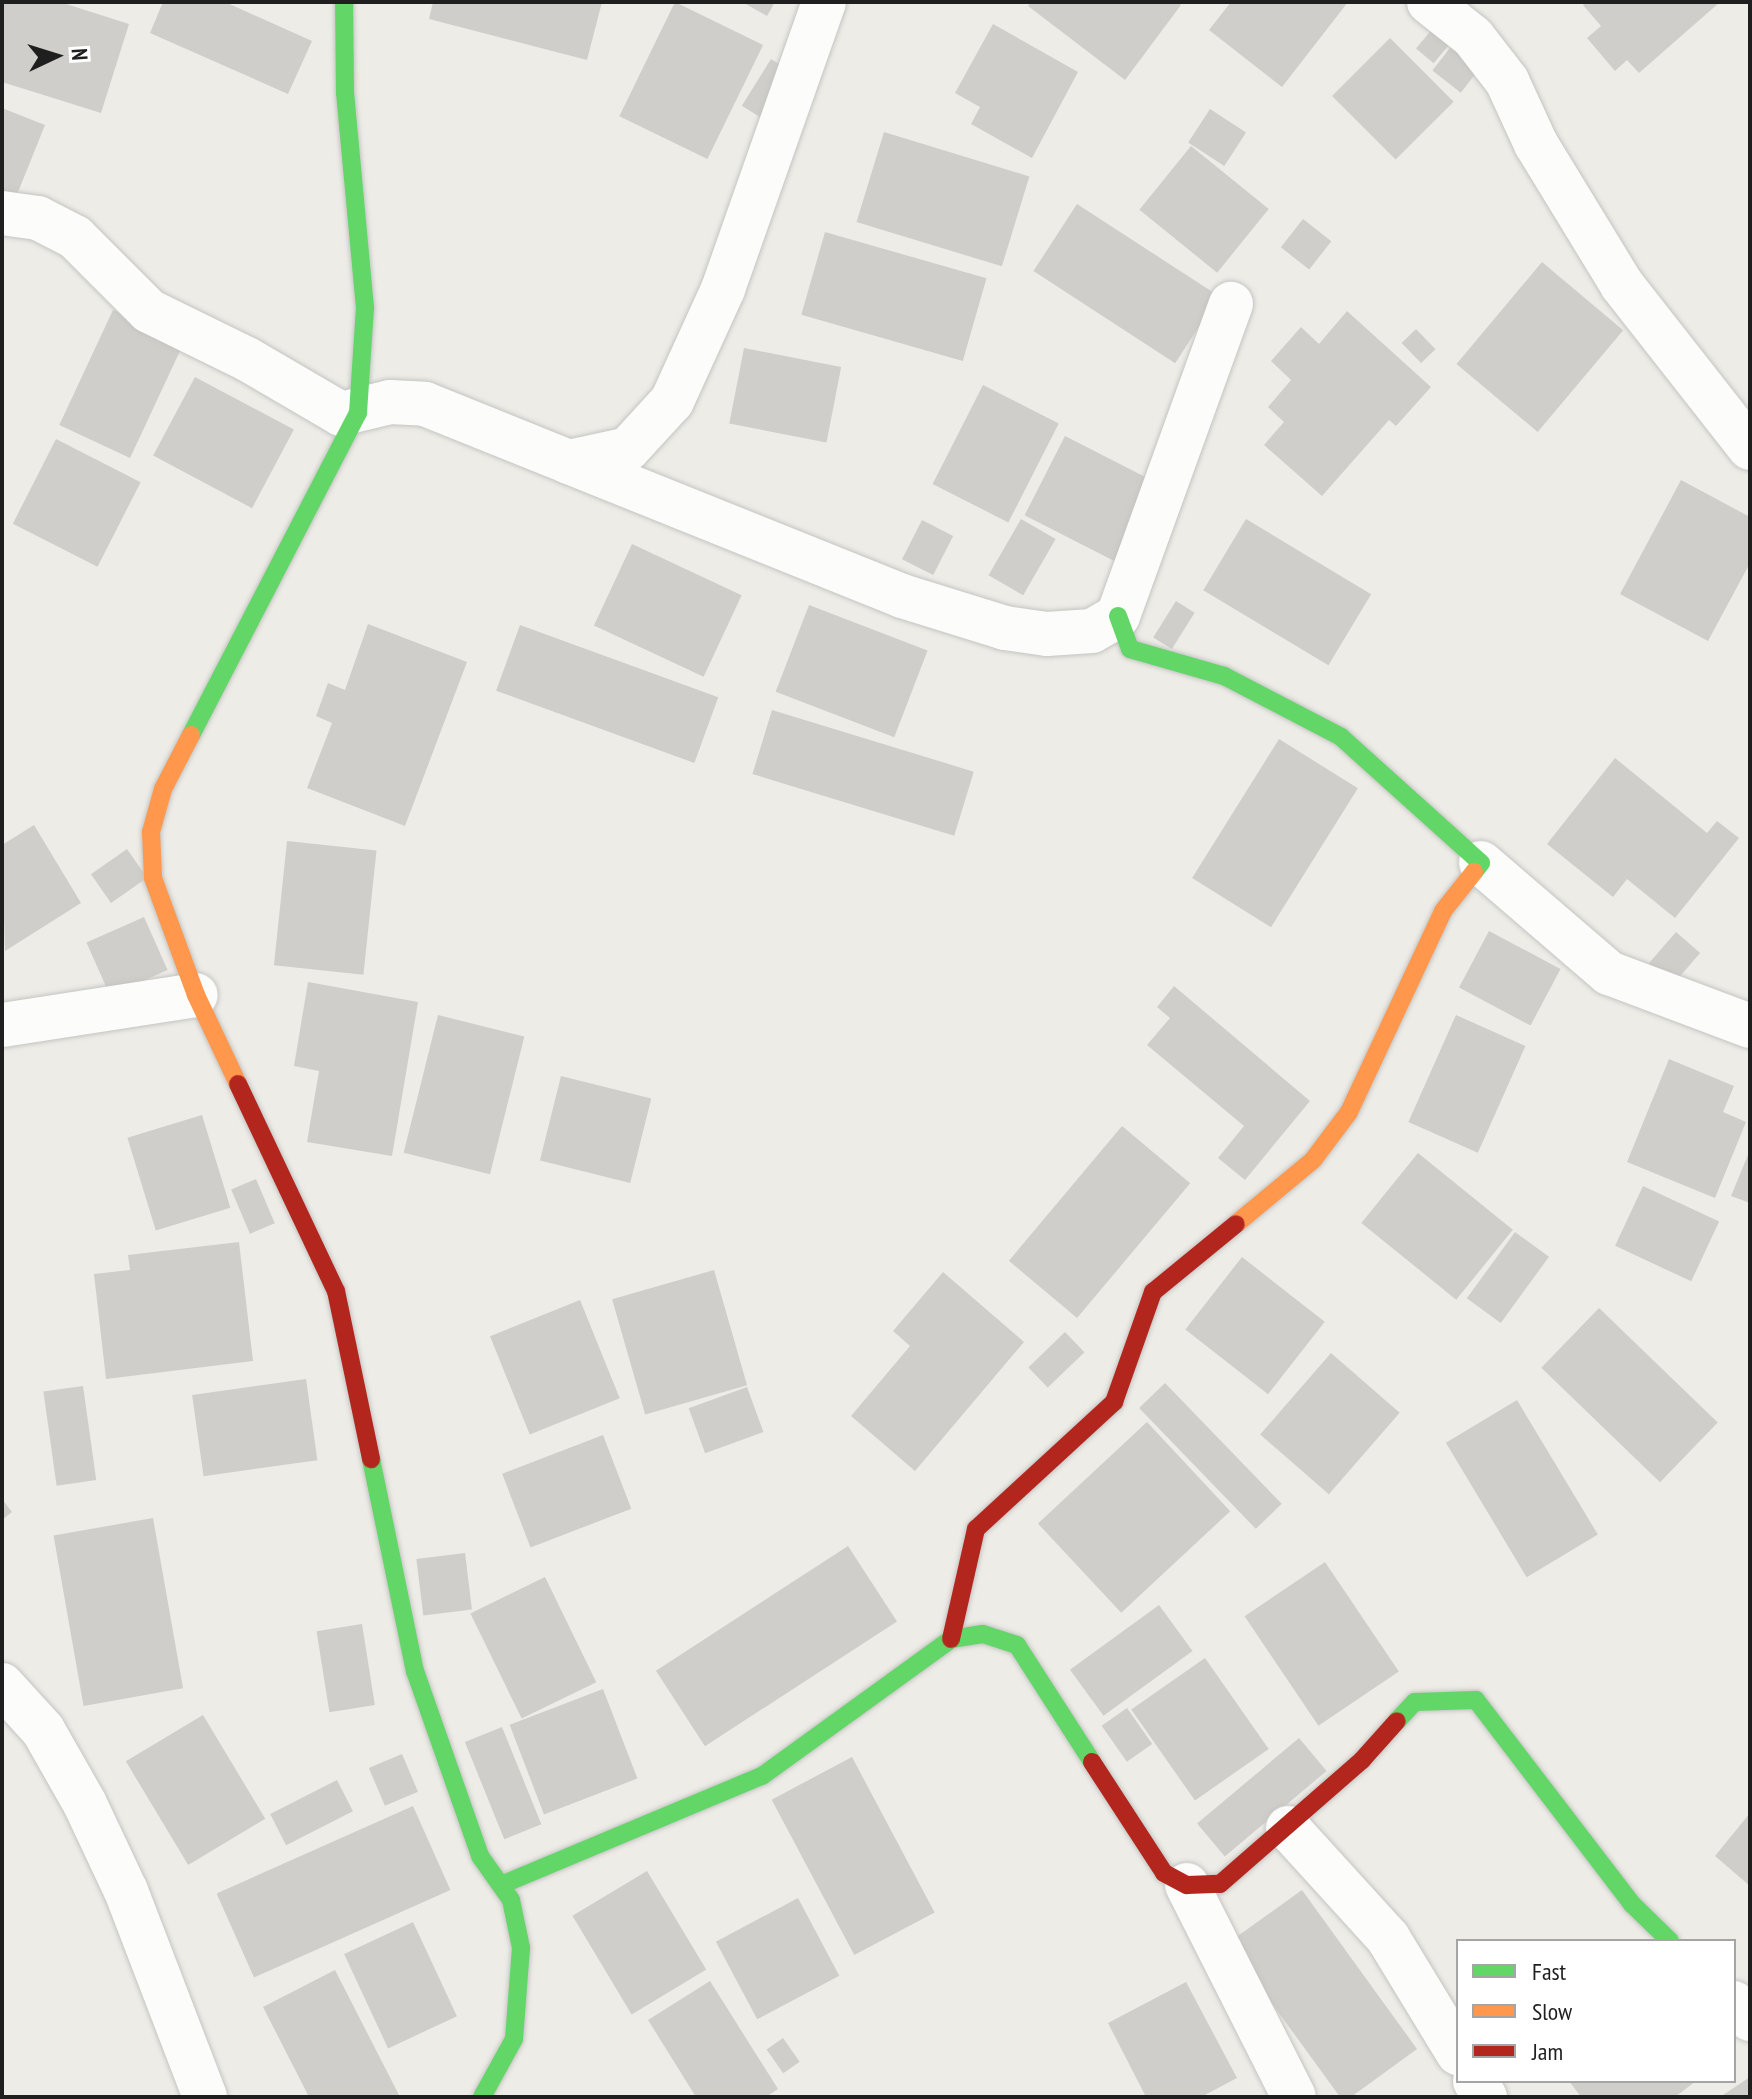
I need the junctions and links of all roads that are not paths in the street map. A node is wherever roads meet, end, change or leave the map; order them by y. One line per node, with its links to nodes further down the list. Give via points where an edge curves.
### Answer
1 (344, 2): 6 (street, via 345,92 365,308)
2 (824, 2): 8 (street, via 723,289 672,401 628,449)
3 (1429, 2): 7 (street, via 1473,37 1507,81 1536,144 1622,285)
4 (2, 213): 6 (street, via 38,218 75,237 149,311 247,359 341,414)
5 (1231, 304): 9 (street)
6 (358, 413): 8 (street, via 390,402 425,404); 11 (street, via 163,789 151,832 153,878)
7 (1750, 448)
8 (569, 462): 9 (street, via 860,580 1005,628 1047,634 1092,631)
9 (1118, 616): 10 (street, via 1130,649 1224,676 1341,737)
10 (1481, 863): 13 (street, via 1609,973); 14 (street, via 1443,911 1349,1112 1313,1160 1153,1292 1114,1402 976,1529)
11 (196, 995): 12 (street); 17 (street, via 336,1291 415,1671 480,1856)
12 (2, 1025)
13 (1750, 1026)
14 (951, 1639): 17 (street, via 762,1776); 18 (street, via 983,1634 1017,1645 1164,1873)
15 (2, 1685): 21 (street, via 43,1730 85,1804 126,1891)
16 (1288, 1828): 18 (street, via 1220,1884); 19 (street, via 1415,1702 1476,1700 1632,1904); 20 (street, via 1388,1938)
17 (501, 1885): 22 (street, via 511,1900 521,1948 514,2039)
18 (1187, 1885): 23 (street)
19 (1668, 1939)
20 (1456, 2050)
21 (205, 2097)
22 (482, 2097)
23 (1294, 2097)

